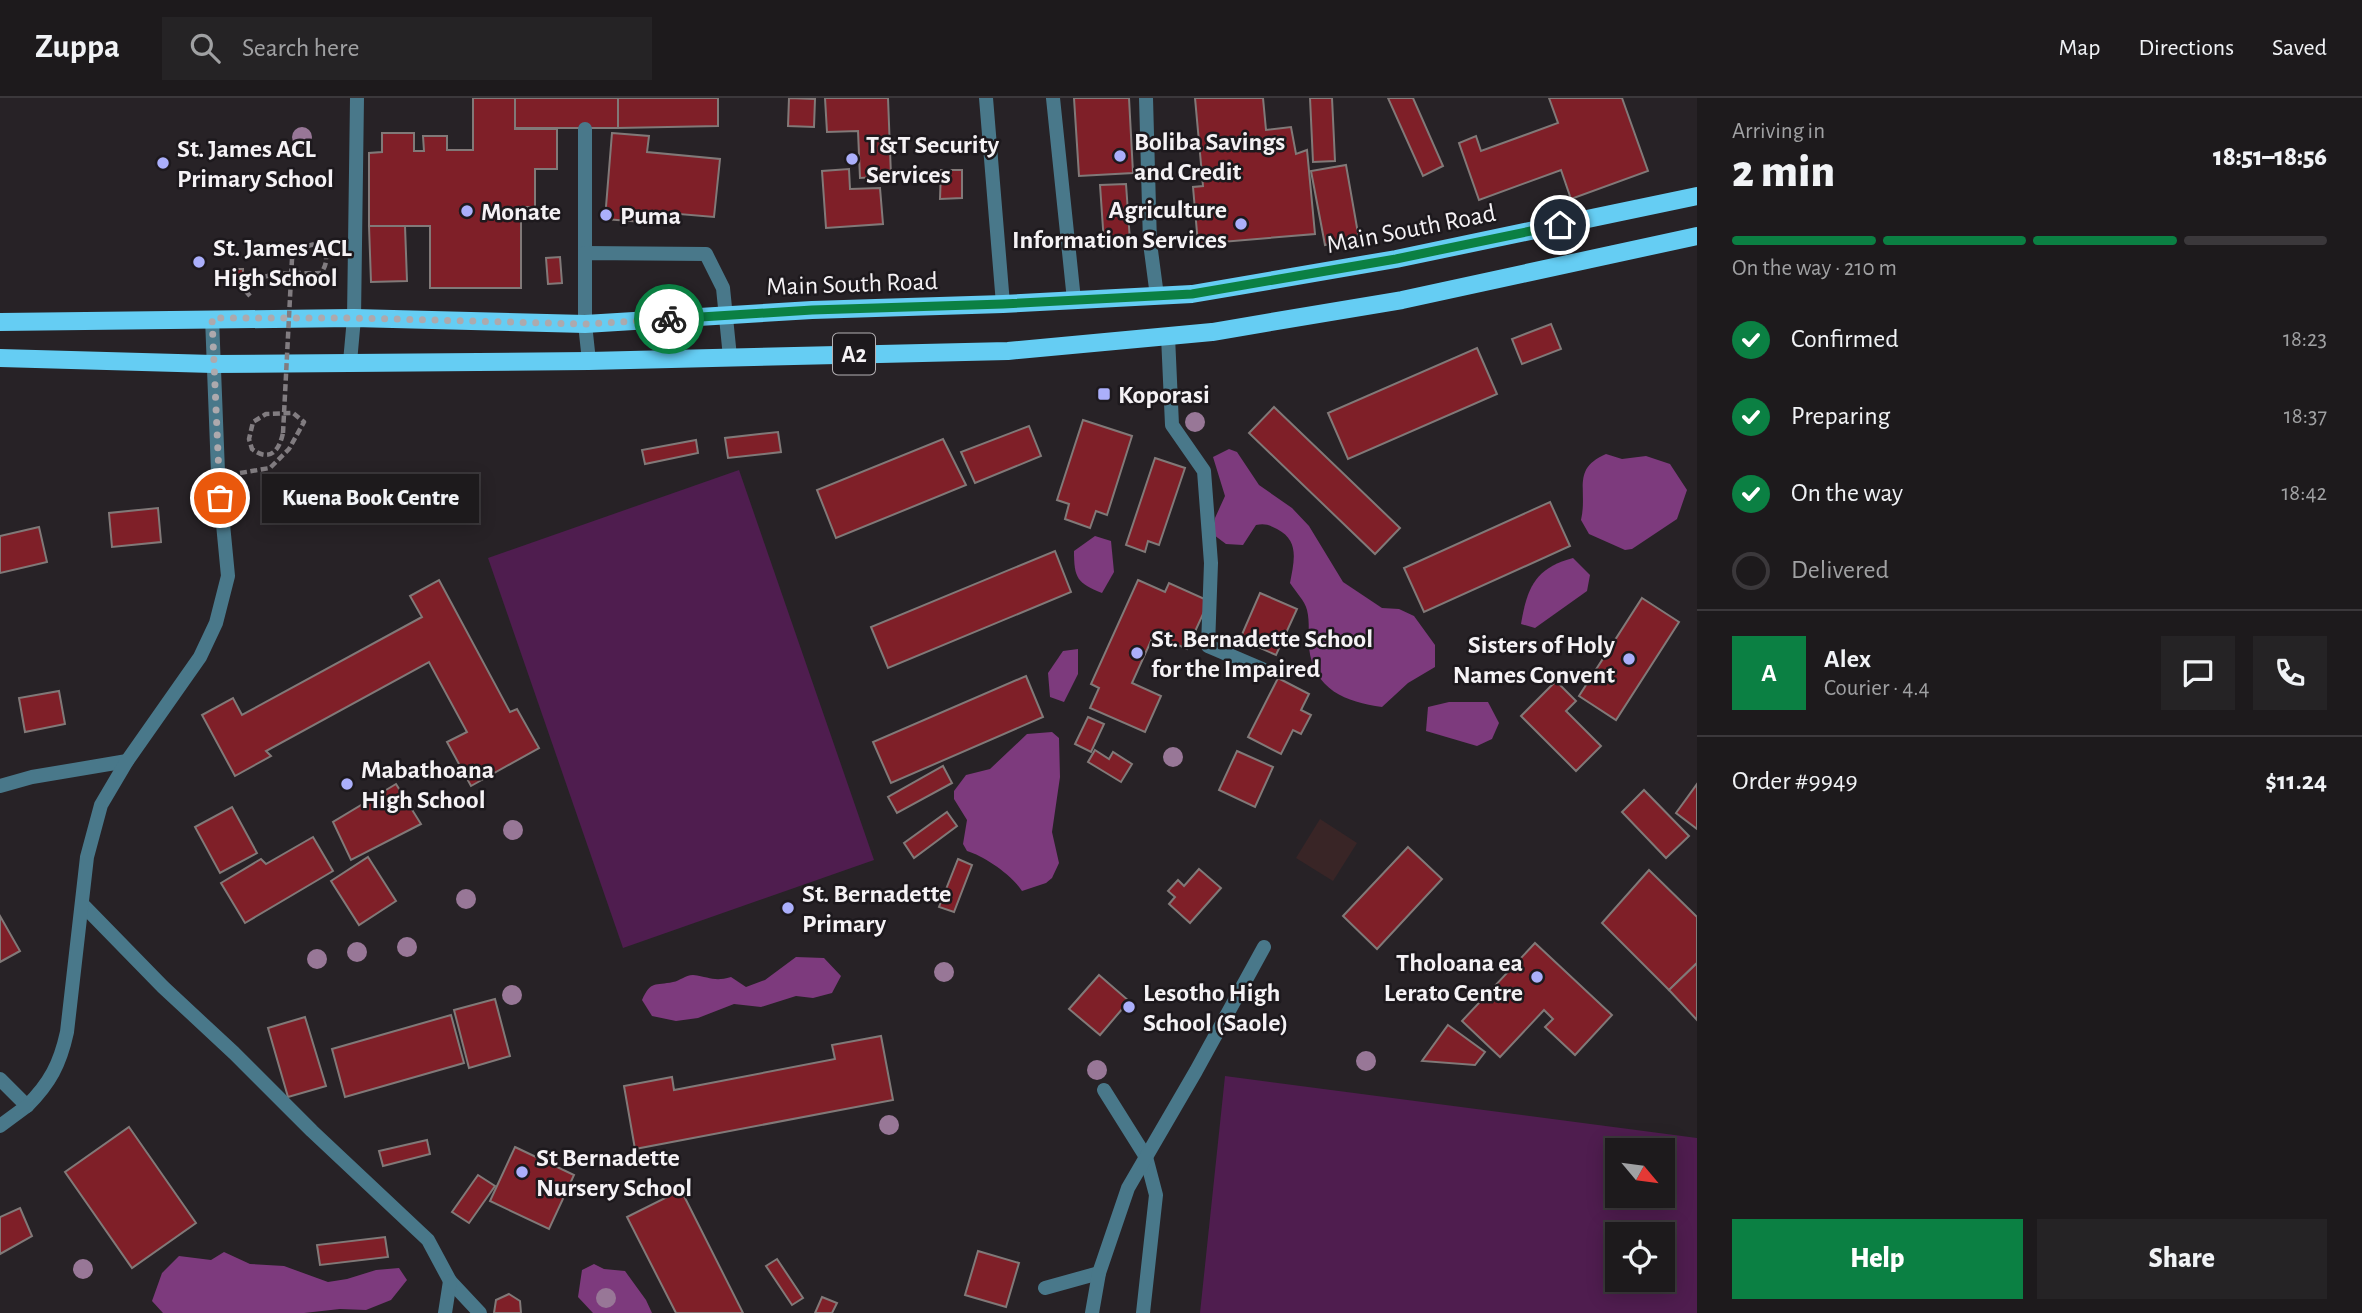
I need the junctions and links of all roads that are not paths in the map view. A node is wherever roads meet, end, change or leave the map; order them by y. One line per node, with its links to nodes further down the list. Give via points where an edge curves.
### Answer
1 (357, 98): 14 (street)
2 (986, 98): 11 (street)
3 (1053, 98): 10 (street)
4 (1146, 98): 9 (street, via 1150,243)
5 (585, 129): 8 (street)
6 (1697, 196): 9 (main road, Main South Road / A2, via 1396,259)
7 (1697, 236): 17 (main road, A2, via 1402,300)
8 (585, 253): 12 (street, via 706,254 723,288); 16 (street)
9 (1157, 296): 10 (main road, Main South Road / A2)
10 (1074, 300): 11 (main road, Main South Road / A2)
11 (1003, 304): 12 (main road, Main South Road / A2)
12 (725, 315): 16 (main road, Main South Road / A2); 18 (street)
13 (212, 318): 14 (main road, Main South Road / A2); 15 (main road, Main South Road / A2); 22 (street)
14 (354, 318): 16 (main road, Main South Road / A2); 21 (street)
15 (0, 322)
16 (585, 324): 20 (street)
17 (1168, 336): 18 (main road, A2, via 1007,351); 23 (street, via 1172,425 1204,471 1211,563 1208,646)
18 (730, 357): 20 (main road, A2)
19 (0, 358): 22 (main road, A2)
20 (589, 361): 21 (main road, A2)
21 (350, 362): 22 (main road, A2)
22 (213, 364): 24 (street, via 228,576 216,623 200,657)
23 (1262, 669)
24 (127, 761): 25 (street); 26 (street, via 101,805 87,857)
25 (0, 786)
26 (82, 904): 30 (street, via 61,1058 44,1089); 34 (street, via 428,1240)
27 (1264, 947): 32 (street)
28 (0, 1079): 30 (street)
29 (1104, 1090): 32 (street)
30 (27, 1106): 31 (street)
31 (0, 1126)
32 (1146, 1157): 33 (street, via 1128,1188); 39 (street, via 1156,1195)
33 (1099, 1273): 35 (street); 38 (street)
34 (450, 1281): 36 (street); 37 (street)
35 (1045, 1288)
36 (445, 1313)
37 (480, 1313)
38 (1092, 1313)
39 (1143, 1313)

